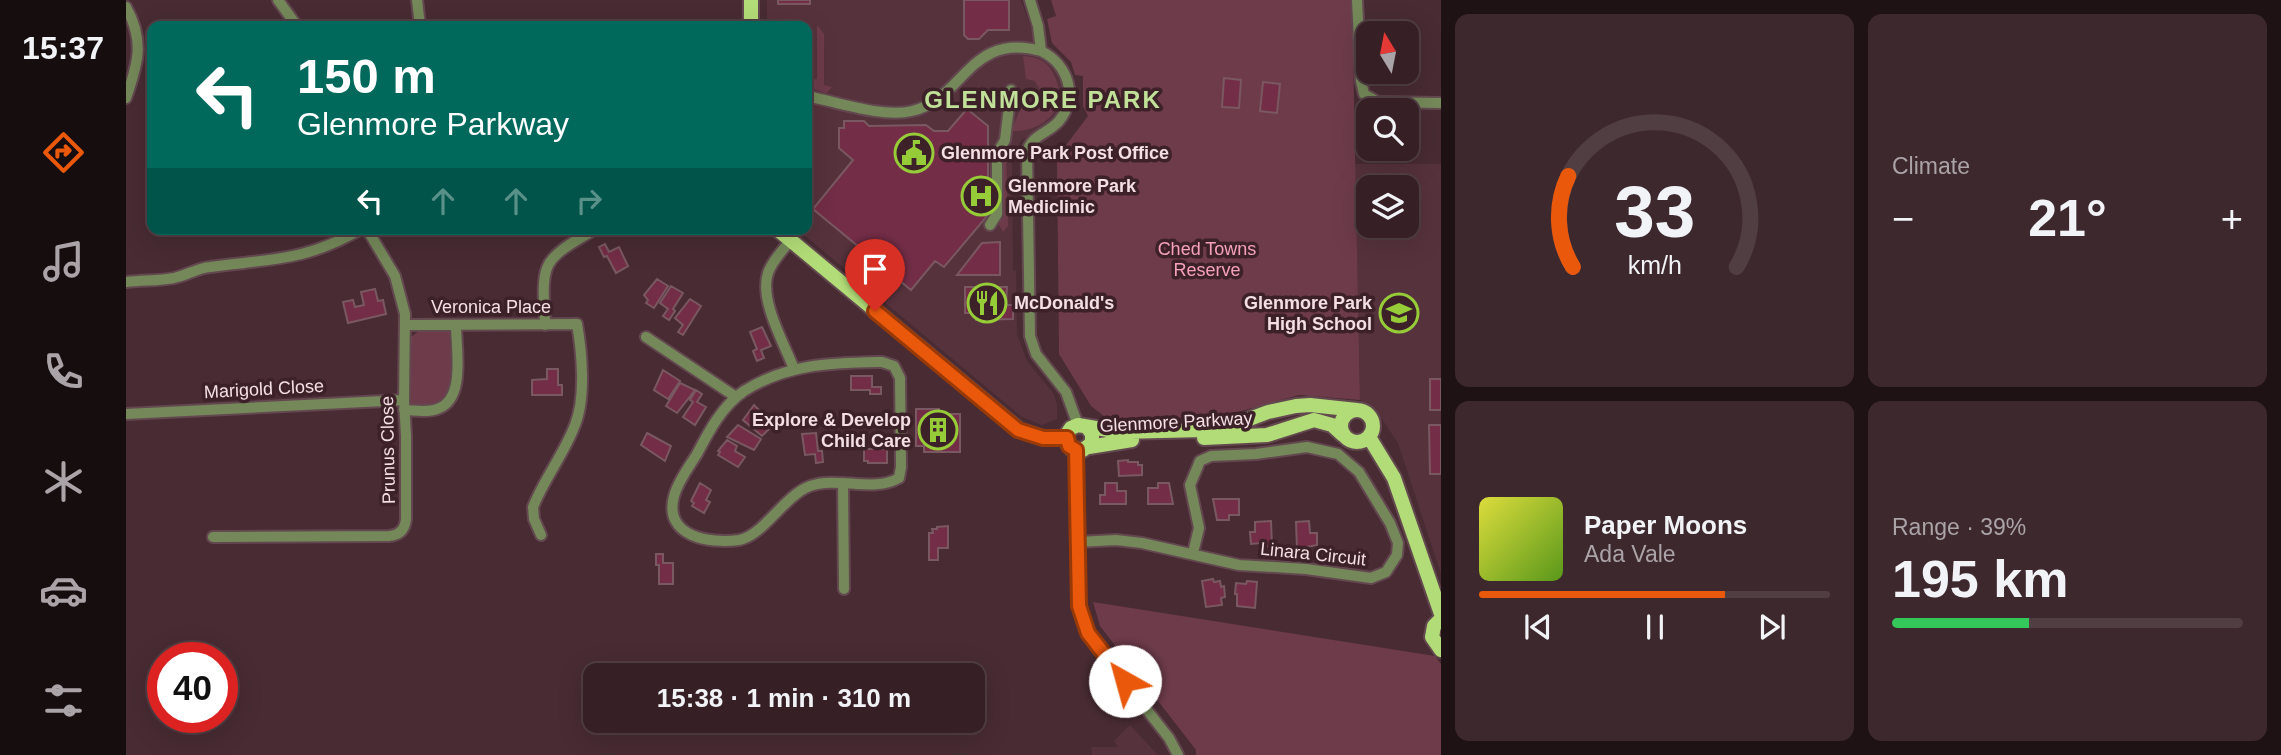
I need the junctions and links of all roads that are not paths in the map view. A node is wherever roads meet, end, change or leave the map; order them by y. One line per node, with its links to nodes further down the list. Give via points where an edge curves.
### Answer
1 (278, 0): 7 (street)
2 (417, 0): 8 (street)
3 (751, 0): 9 (main road)
4 (1030, 0): 10 (street)
5 (1357, 0): 14 (street, via 1360,81 1366,97 1384,103)
6 (126, 7): 13 (street, via 139,54)
7 (293, 21)
8 (419, 21)
9 (751, 21)
10 (1041, 51): 12 (street, via 1012,48 988,54 930,103 910,112); 31 (street, via 1062,66 1069,92 1061,118 1033,139 1027,152 1030,335)
11 (1011, 90): 15 (street, via 998,154 998,208)
12 (812, 97)
13 (126, 98)
14 (1441, 103)
15 (990, 225)
16 (349, 235): 21 (street, via 295,257)
17 (370, 235): 22 (street, Prunus Close, via 399,284)
18 (586, 235): 24 (street, via 547,267)
19 (784, 235): 20 (main road)
20 (790, 241): 26 (street, via 771,267 765,289); 34 (main road, via 1018,430 1043,438)
21 (126, 282)
22 (405, 325): 23 (street, Veronica Place); 28 (street, Prunus Close)
23 (456, 325): 24 (street, Veronica Place); 28 (street, Marigold Close, via 454,396 435,410)
24 (545, 325): 37 (street, Veronica Place, via 577,324 580,411 533,507)
25 (646, 337): 27 (street)
26 (794, 369): 27 (street); 36 (street, via 882,362 899,372 899,478)
27 (736, 397): 36 (street, via 708,434 675,494 674,514 684,531 703,540 741,540 808,486)
28 (404, 405): 30 (street, Marigold Close); 38 (street, Prunus Close, via 406,519 398,534)
29 (1357, 410): 31 (main road, Glenmore Parkway, via 1296,406 1203,430 1121,432); 32 (main road, via 1343,417); 33 (main road, via 1371,419)
30 (126, 414)
31 (1082, 426): 34 (main road, via 1069,431); 35 (main road, via 1092,434)
32 (1343, 435): 33 (main road, via 1357,443); 35 (main road, Glenmore Parkway, via 1332,425 1314,420 1267,435 1130,440)
33 (1369, 437): 42 (main road, via 1394,478)
34 (1067, 438): 35 (main road, via 1069,446)
35 (1082, 449): 39 (street)
36 (843, 483): 41 (street)
37 (541, 535)
38 (213, 537)
39 (1078, 542): 40 (street, Linara Circuit, via 1129,541); 45 (street, via 1079,606 1088,633)
40 (1194, 553): 40 (street, Linara Circuit, via 1239,565 1371,578 1386,572 1398,548 1390,523 1354,466 1338,454 1307,447 1211,456 1200,461 1190,485 1199,528)
41 (844, 589)
42 (1441, 614)
43 (1441, 619): 44 (main road, via 1432,637)
44 (1441, 650)
45 (1178, 755)

